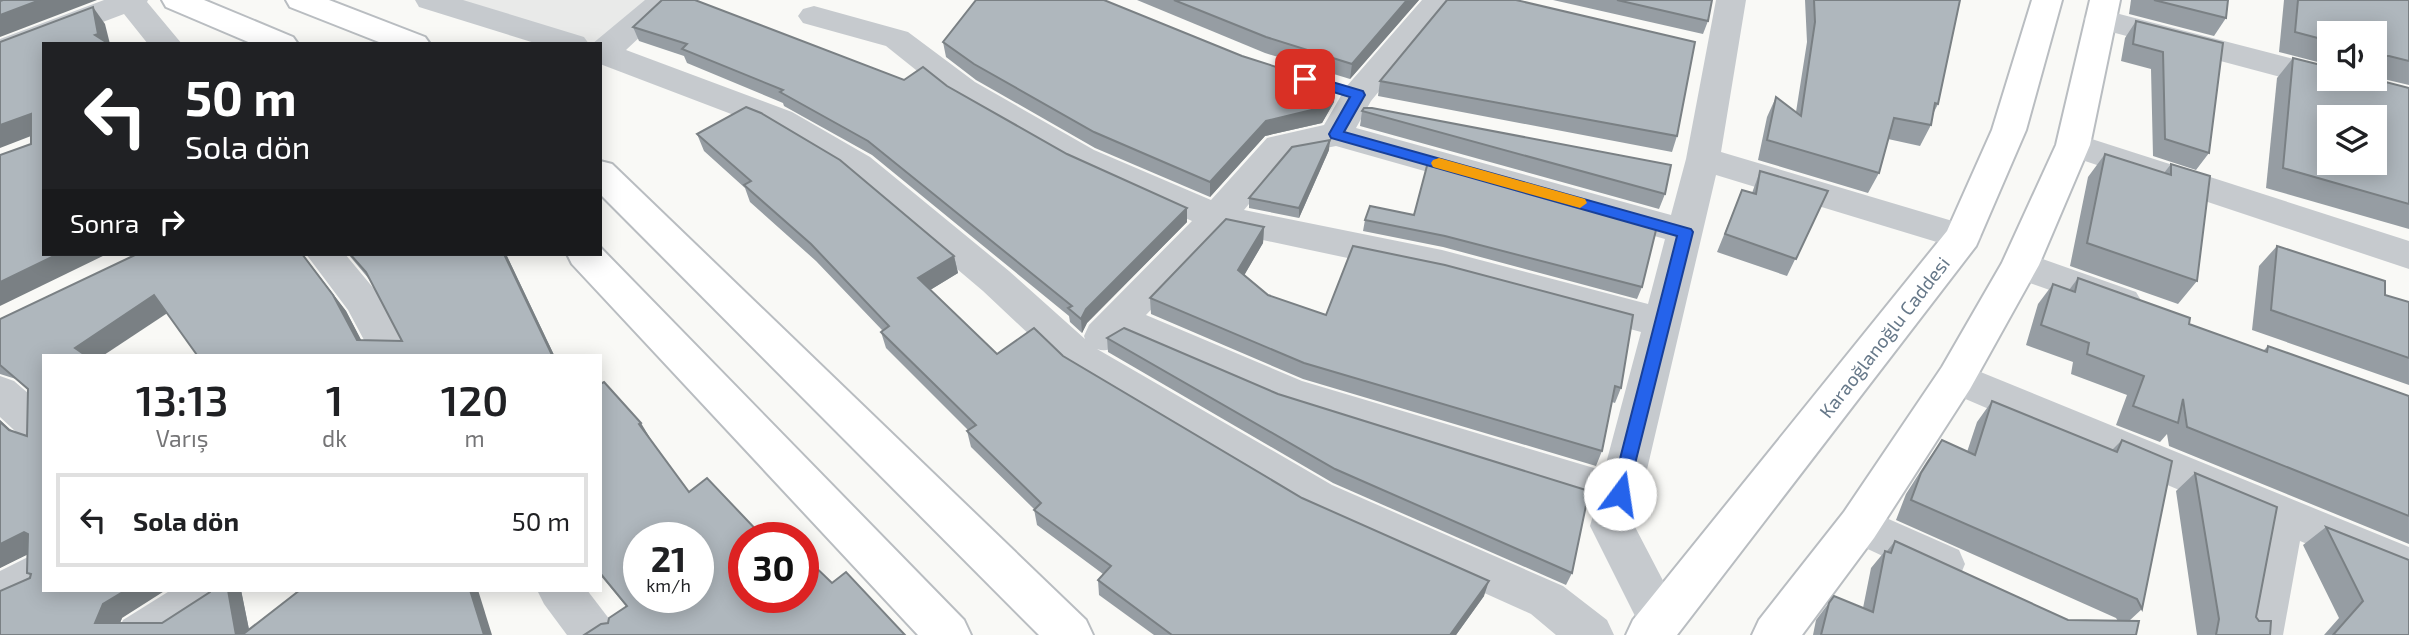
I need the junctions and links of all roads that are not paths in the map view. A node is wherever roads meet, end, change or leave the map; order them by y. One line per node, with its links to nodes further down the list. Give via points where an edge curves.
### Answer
1 (177, 0): 12 (main road)
2 (301, 0): 13 (main road)
3 (430, 0): 14 (street)
4 (664, 0): 15 (street)
5 (1731, 0): 21 (street, via 1710,49)
6 (2047, 0): 25 (main road, Karaoğlanoğlu Caddesi, via 2008,130)
7 (131, 1): 11 (street); 16 (street)
8 (1430, 2): 19 (street)
9 (2103, 10): 18 (street); 20 (main road)
10 (814, 16): 23 (street, via 897,39 963,90 1082,158)
11 (164, 42)
12 (277, 42)
13 (409, 42)
14 (567, 42)
15 (602, 44)
16 (0, 51)
17 (602, 53): 34 (street, via 780,120 858,166)
18 (2317, 74)
19 (1352, 107): 23 (street, via 1279,146); 24 (street)
20 (2073, 145): 26 (street); 29 (main road)
21 (1693, 166): 24 (street); 25 (street)
22 (602, 175): 51 (main road)
23 (1217, 218): 31 (street); 32 (street, via 1442,264)
24 (1685, 232): 32 (street)
25 (1963, 237): 48 (main road, Karaoğlanoğlu Caddesi)
26 (2409, 255)
27 (326, 256): 33 (street, via 362,300)
28 (587, 256): 50 (main road)
29 (2020, 265): 30 (street); 35 (main road)
30 (2150, 312)
31 (1119, 320): 34 (street); 38 (street, via 1292,394)
32 (1662, 323): 38 (street)
33 (390, 354)
34 (1081, 359): 52 (street, via 1317,498 1547,600)
35 (1956, 378): 39 (street); 40 (main road)
36 (0, 391): 37 (street)
37 (42, 430)
38 (1620, 494): 48 (street, via 1612,526)
39 (2283, 513): 41 (street); 54 (street)
40 (1859, 526): 43 (street); 53 (main road)
41 (2409, 566)
42 (42, 570): 46 (street)
43 (1985, 583)
44 (204, 592): 47 (street)
45 (561, 592): 49 (street)
46 (0, 594)
47 (155, 613)
48 (1655, 627)
49 (590, 634)
50 (947, 635)
51 (1070, 635)
52 (1591, 635)
53 (1775, 635)
54 (2260, 635)

